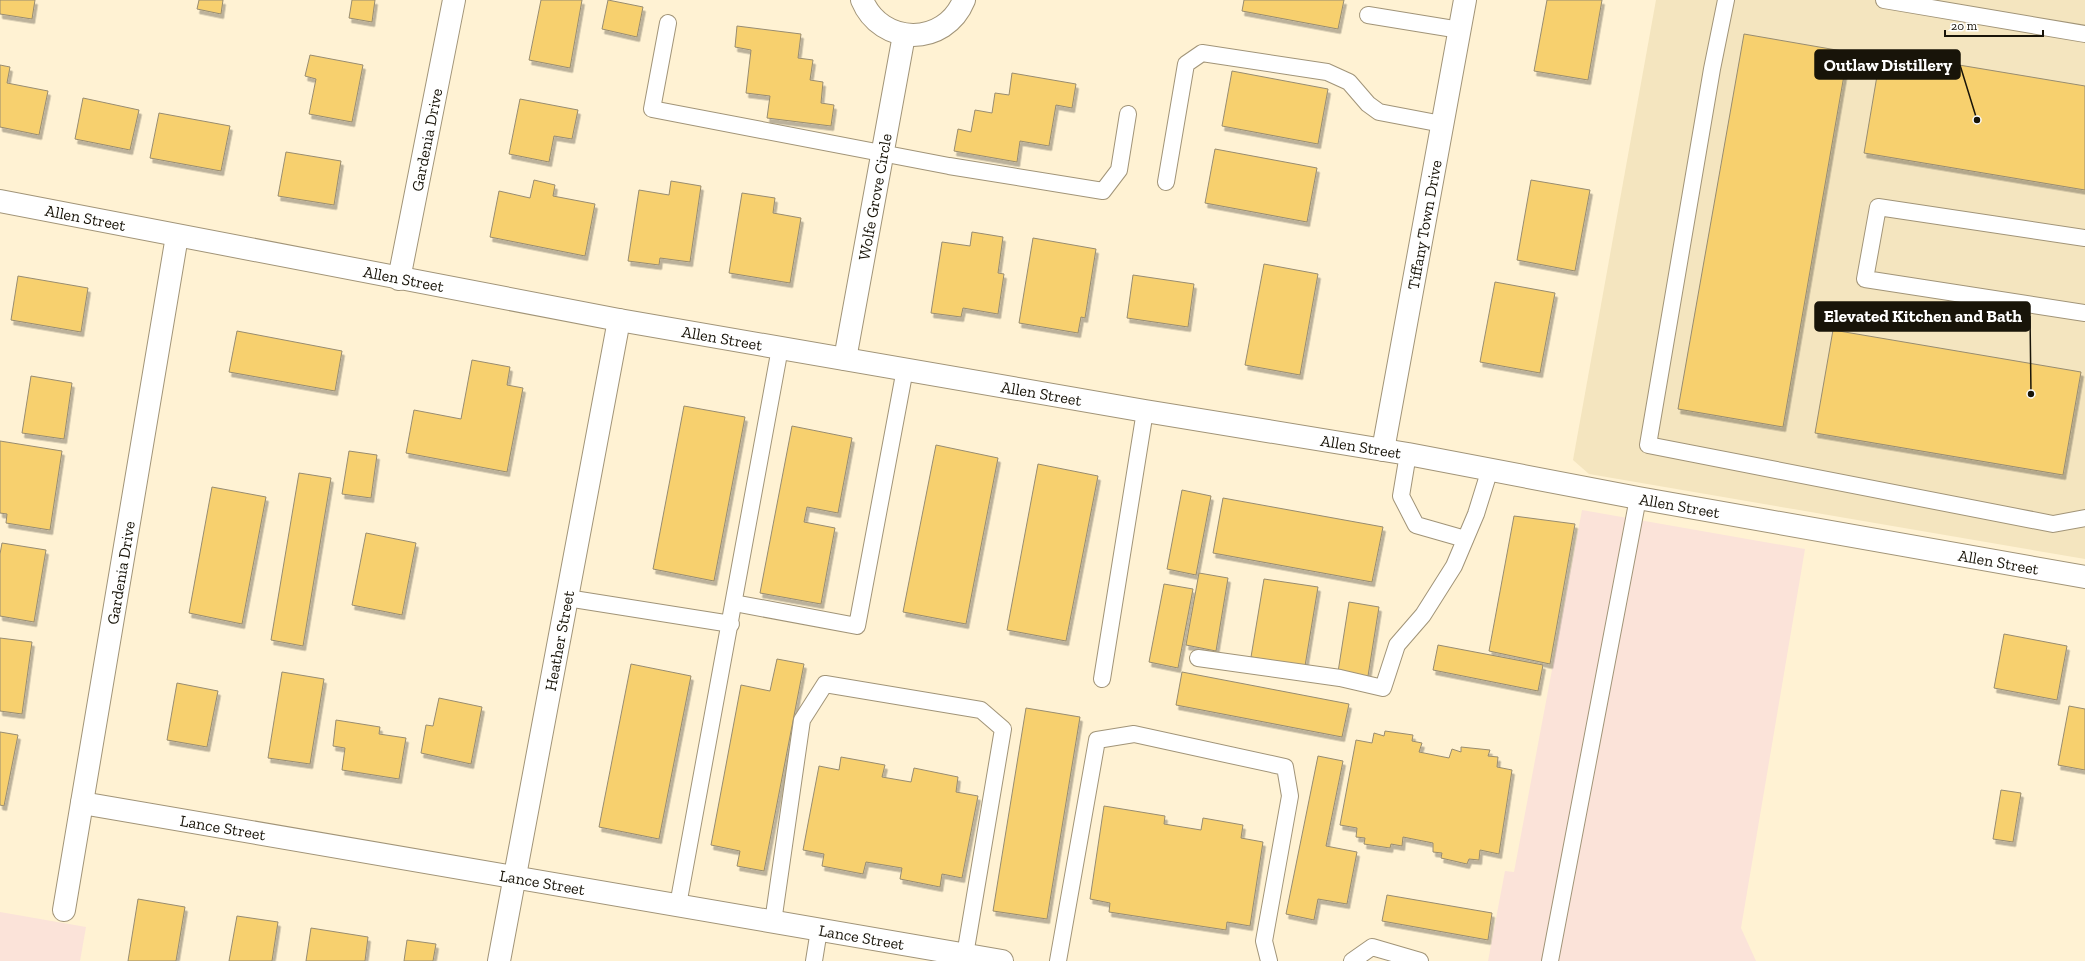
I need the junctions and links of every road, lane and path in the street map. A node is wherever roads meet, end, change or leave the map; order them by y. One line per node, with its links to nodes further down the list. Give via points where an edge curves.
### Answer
1 (454, 0): 19 (street, Gardenia Drive)
2 (862, 0): 11 (street, via 872,17 881,25)
3 (964, 0): 11 (street, via 954,16 937,30 915,36)
4 (1465, 0): 9 (street, Tiffany Town Drive)
5 (1726, 0): 30 (lane, via 1710,76 1648,445 2053,524)
6 (1884, 0): 10 (lane)
7 (1368, 15): 9 (lane)
8 (668, 23): 14 (lane, via 652,109)
9 (1460, 30): 13 (street, Tiffany Town Drive)
10 (2085, 34)
11 (904, 35): 14 (street, Wolfe Grove Circle)
12 (1128, 114): 14 (lane, via 1119,170 1103,191)
13 (1442, 124): 15 (lane, via 1379,112 1368,104 1349,82 1327,72 1202,53 1186,64); 26 (street, Tiffany Town Drive)
14 (882, 153): 23 (street, Wolfe Grove Circle)
15 (1166, 182)
16 (0, 201): 17 (street, Allen Street)
17 (177, 236): 19 (street, Allen Street); 38 (street, Gardenia Drive)
18 (2085, 238): 20 (lane, via 1878,207 1865,279)
19 (399, 279): 21 (street, Allen Street)
20 (2085, 313)
21 (619, 320): 22 (street, Allen Street); 33 (street, Heather Street)
22 (780, 348): 23 (street, Allen Street); 34 (lane)
23 (845, 359): 24 (street, Allen Street)
24 (905, 369): 25 (street, Allen Street); 34 (lane, via 857,626)
25 (1145, 411): 26 (street, Allen Street); 37 (lane)
26 (1383, 450): 27 (street, Allen Street)
27 (1408, 454): 28 (street, Allen Street); 31 (lane, via 1401,496 1416,525)
28 (1490, 469): 29 (street, Allen Street); 31 (lane)
29 (1638, 498): 32 (street, Allen Street); 52 (lane)
30 (2085, 518)
31 (1465, 539): 36 (lane, via 1454,566 1423,615 1397,645 1383,688 1340,678)
32 (2085, 576)
33 (567, 598): 35 (lane); 39 (street, Heather Street)
34 (734, 602): 35 (lane)
35 (731, 624): 40 (lane)
36 (1198, 658)
37 (1102, 679)
38 (82, 803): 39 (street, Lance Street); 41 (street, Gardenia Drive)
39 (515, 877): 40 (street, Lance Street); 45 (street, Heather Street)
40 (678, 905): 42 (street, Lance Street)
41 (64, 910)
42 (774, 922): 43 (street, Lance Street); 44 (lane, via 802,720 825,684 980,710 1003,729)
43 (819, 930): 44 (street, Lance Street); 46 (lane)
44 (965, 955): 47 (street, Lance Street)
45 (499, 961)
46 (814, 961)
47 (1002, 961)
48 (1058, 961): 49 (lane, via 1097,740 1134,734 1285,767 1290,796 1264,941)
49 (1269, 961)
50 (1352, 961): 51 (lane, via 1372,947)
51 (1420, 961)
52 (1550, 961)

